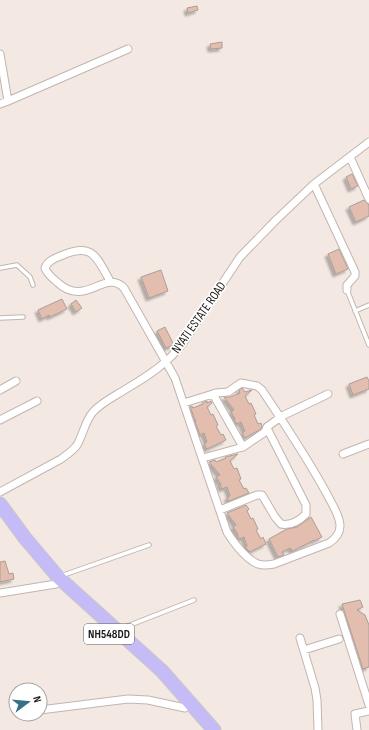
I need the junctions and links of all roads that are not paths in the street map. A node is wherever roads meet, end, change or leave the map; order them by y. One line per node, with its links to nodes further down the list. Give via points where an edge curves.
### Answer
1 (128, 49): 3 (street)
2 (0, 54): 3 (street)
3 (8, 101): 4 (street)
4 (0, 104)
5 (369, 142): 6 (street, NYATI ESTATE ROAD)
6 (350, 157): 7 (street, NYATI ESTATE ROAD); 8 (street)
7 (314, 184): 12 (street, via 355,272 355,276 347,285); 18 (street, NYATI ESTATE ROAD, via 240,257 183,342)
8 (369, 199)
9 (0, 268): 11 (lane, via 17,265 30,277)
10 (110, 281): 10 (street, via 80,292 69,291 62,288 45,268 50,261 72,251 86,250 95,256); 18 (street, via 124,288)
11 (33, 286)
12 (347, 290): 14 (lane)
13 (369, 305): 14 (lane)
14 (355, 311): 17 (lane)
15 (23, 316): 16 (lane)
16 (0, 318)
17 (369, 345)
18 (166, 362): 24 (street); 32 (street, NYATI ESTATE ROAD, via 93,412 77,445 69,453)
19 (16, 382): 20 (street)
20 (0, 390)
21 (213, 394): 24 (street); 25 (street, via 228,392 241,382 257,386); 29 (street)
22 (328, 394): 25 (street)
23 (37, 401): 26 (street)
24 (184, 403): 31 (street)
25 (280, 417): 27 (street); 34 (street, via 331,502 340,526 339,533 329,543 274,564 262,565 247,556 235,544)
26 (0, 420)
27 (267, 428): 29 (street); 34 (street, via 306,505 306,514 287,526 281,524 262,495)
28 (369, 444): 30 (street)
29 (243, 447): 31 (street)
30 (343, 454)
31 (203, 458): 34 (street)
32 (0, 492)
33 (0, 504): 37 (highway, NH548DD)
34 (220, 510)
35 (0, 517): 37 (highway, NH548DD, via 23,547)
36 (149, 545): 37 (lane)
37 (57, 580): 38 (street); 41 (highway, NH548DD); 46 (highway, NH548DD, via 92,619 144,665)
38 (0, 593)
39 (194, 600): 41 (lane)
40 (340, 614): 45 (street)
41 (118, 630): 50 (highway, NH548DD, via 162,671)
42 (300, 638): 44 (street)
43 (339, 639): 44 (street)
44 (304, 650): 51 (street, via 316,694)
45 (369, 705)
46 (185, 708): 47 (street, via 148,700 128,699); 49 (highway, NH548DD)
47 (48, 709)
48 (369, 712): 52 (street, via 355,714)
49 (205, 730)
50 (214, 730)
51 (318, 730)
52 (357, 730)

